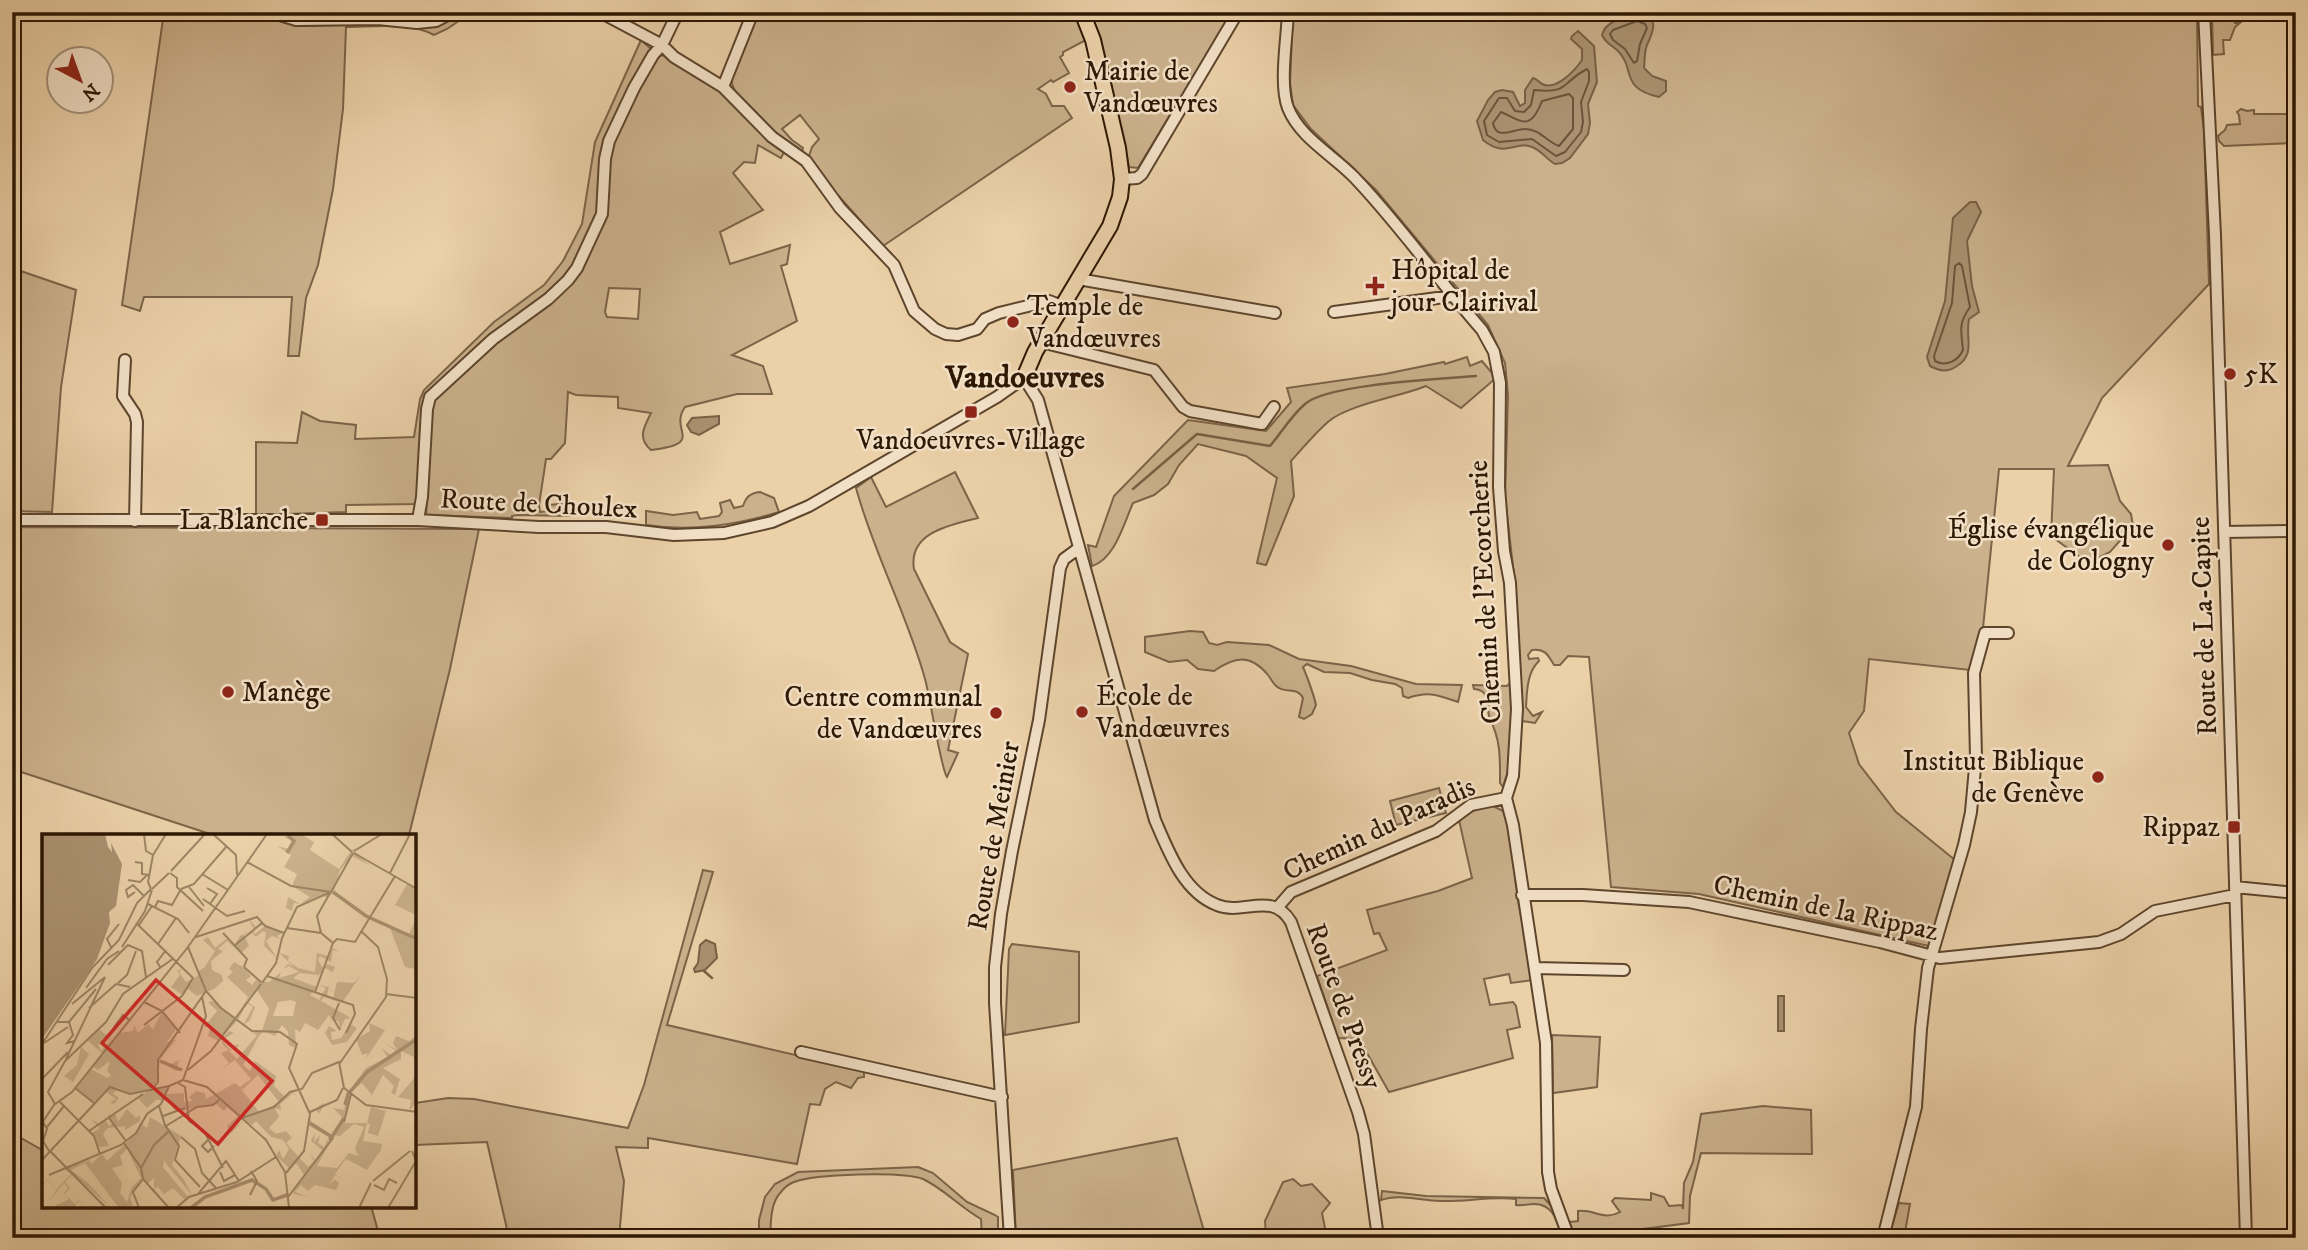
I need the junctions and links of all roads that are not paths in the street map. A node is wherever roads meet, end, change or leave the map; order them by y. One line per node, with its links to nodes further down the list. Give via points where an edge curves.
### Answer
1 (270, 12): 10 (street, via 296,20)
2 (453, 12): 10 (street, via 427,23)
3 (600, 12): 11 (street)
4 (678, 12): 11 (street)
5 (753, 12): 12 (street)
6 (1082, 12): 13 (main road, via 1101,74)
7 (1238, 12): 13 (street, via 1142,174)
8 (1288, 12): 15 (street, Chemin de l'Ecorcherie, via 1284,86 1293,118 1362,185)
9 (2204, 12): 27 (street, Route de La-Capite)
10 (340, 16)
11 (662, 45): 12 (street); 24 (street, via 634,88 609,141 603,210 577,268 548,299 493,339 430,397)
12 (723, 88): 16 (street, via 772,137 806,160 840,208 890,259 914,311 935,329 958,335 977,329 999,313 1049,301)
13 (1122, 179): 14 (main road, via 1114,218)
14 (1078, 279): 16 (main road); 18 (street)
15 (1452, 296): 17 (street); 30 (street, Chemin de l'Ecorcherie, via 1486,336 1499,375 1499,486 1517,709 1513,776)
16 (1062, 306): 19 (main road)
17 (1334, 312)
18 (1275, 313)
19 (1041, 342): 21 (main road); 22 (street, via 1154,370 1190,411 1262,424)
20 (125, 360): 25 (street, via 123,396 135,414 137,427)
21 (1024, 378): 24 (street, Route de Choulex, via 818,502 749,529 674,535 606,527); 28 (street, via 1038,400)
22 (1275, 407)
23 (12, 520): 25 (street, Route de Choulex)
24 (418, 520): 25 (street, Route de Choulex)
25 (135, 521)
26 (2296, 531): 27 (street)
27 (2224, 532): 31 (street, Route de La-Capite)
28 (1079, 548): 34 (street, Route de Pressy, via 1148,802 1171,856 1195,890 1215,905); 39 (street, Route de Meinier, via 1060,568 1035,743 998,936 995,1003)
29 (2008, 633): 35 (street, via 1986,633 1974,673 1976,757 1971,812)
30 (1506, 798): 33 (street, Chemin de l'Ecorcherie); 34 (street, Chemin du Paradis, via 1471,805 1436,831 1292,892)
31 (2235, 891): 32 (street, Chemin de la Rippaz); 35 (street, Chemin de la Rippaz, via 2155,911 2121,934 2099,942); 46 (street, Route de La-Capite)
32 (2296, 893)
33 (1522, 895): 35 (street, Chemin de la Rippaz, via 1689,902); 36 (street, Chemin de l'Ecorcherie)
34 (1276, 908): 40 (street, Route de Pressy, via 1287,916 1294,931 1359,1112)
35 (1931, 956): 45 (street, via 1916,1107)
36 (1535, 968): 37 (street); 44 (street, Chemin de l'Ecorcherie, via 1547,1058 1549,1181)
37 (1624, 970)
38 (801, 1052): 39 (street)
39 (1002, 1097): 42 (street, Route de Meinier)
40 (1371, 1184): 41 (street); 43 (street, Route de Pressy)
41 (1385, 1188)
42 (1010, 1238)
43 (1378, 1238)
44 (1569, 1238)
45 (1884, 1238)
46 (2246, 1238)

